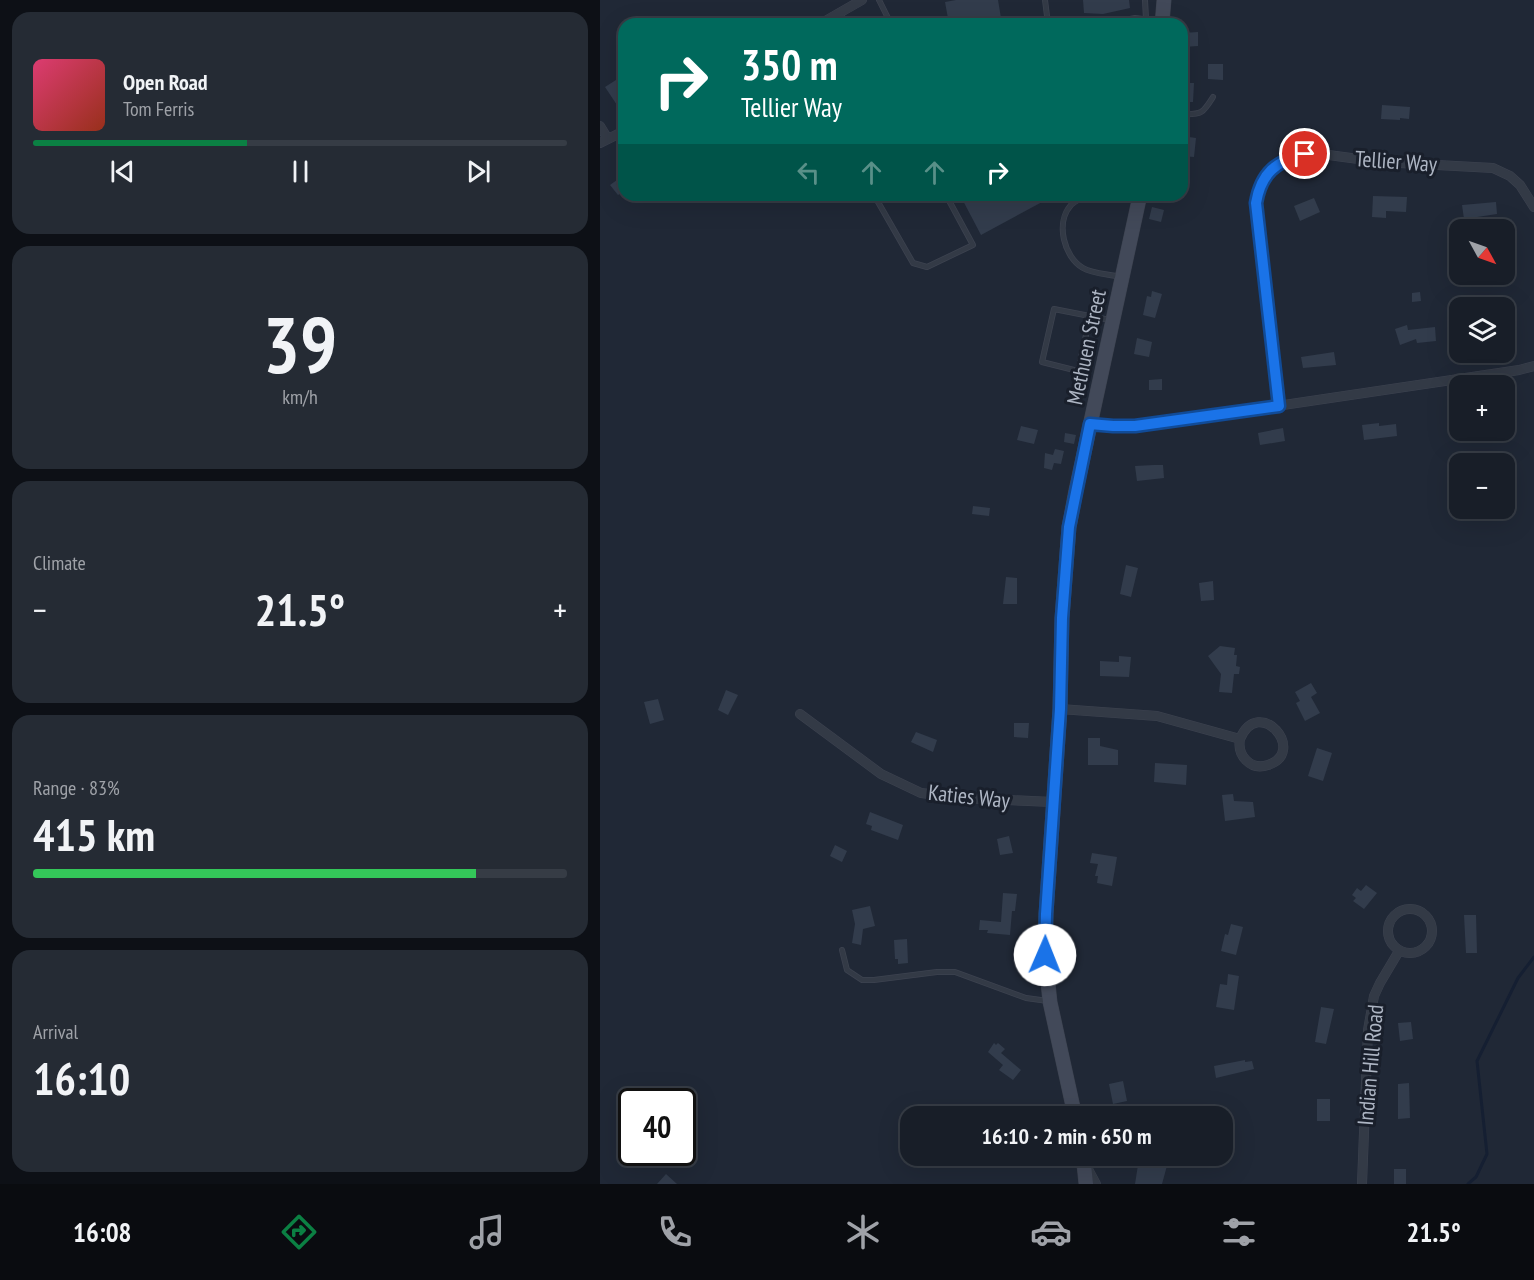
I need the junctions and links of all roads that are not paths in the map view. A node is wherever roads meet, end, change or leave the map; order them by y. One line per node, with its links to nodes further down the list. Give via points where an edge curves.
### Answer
1 (862, 0): 6 (street)
2 (879, 0): 9 (lane)
3 (1045, 0): 10 (lane)
4 (1145, 0): 11 (lane)
5 (1164, 0): 12 (street)
6 (840, 13): 7 (street); 8 (lane)
7 (831, 18)
8 (843, 18)
9 (888, 18)
10 (1047, 18)
11 (1146, 18)
12 (1162, 18)
13 (1213, 97): 14 (lane, via 1203,112)
14 (1188, 114)
15 (600, 126): 17 (street)
16 (618, 134): 17 (street)
17 (604, 141)
18 (877, 201): 19 (lane, via 913,263 927,267 973,245)
19 (949, 201)
20 (1078, 201): 23 (lane, via 1070,206 1063,228 1064,243 1084,269)
21 (1139, 201): 23 (street, Methuen Street)
22 (1534, 207): 27 (street, Tellier Way, via 1520,185 1493,168 1381,162 1322,154 1305,154 1273,168 1260,184 1256,203)
23 (1122, 277): 25 (street, Methuen Street)
24 (1090, 316): 24 (lane, via 1054,309 1042,362 1078,371); 25 (lane)
25 (1113, 321): 28 (street, Methuen Street)
26 (1534, 366): 27 (street)
27 (1279, 406): 28 (street, via 1135,426)
28 (1090, 424): 29 (street, Methuen Street, via 1069,527)
29 (1060, 709): 31 (street, via 1157,717); 32 (street, Methuen Street)
30 (801, 714): 32 (street, Katies Way, via 881,774 921,793)
31 (1240, 739): 31 (street, via 1240,752 1252,765 1270,765 1282,752 1280,734 1270,724 1252,724)
32 (1053, 802): 35 (street, Methuen Street, via 1045,945)
33 (842, 950): 35 (lane, via 847,970 862,980 955,972 1026,998)
34 (1399, 951): 34 (street, via 1413,954 1430,941 1429,920 1418,910 1403,910 1391,919 1387,934); 41 (street, Indian Hill Road, via 1374,996 1368,1029)
35 (1050, 1002): 36 (street, Methuen Street)
36 (1073, 1106)
37 (1084, 1166): 39 (street)
38 (1087, 1166): 40 (street)
39 (1086, 1184)
40 (1096, 1184)
41 (1362, 1184)

